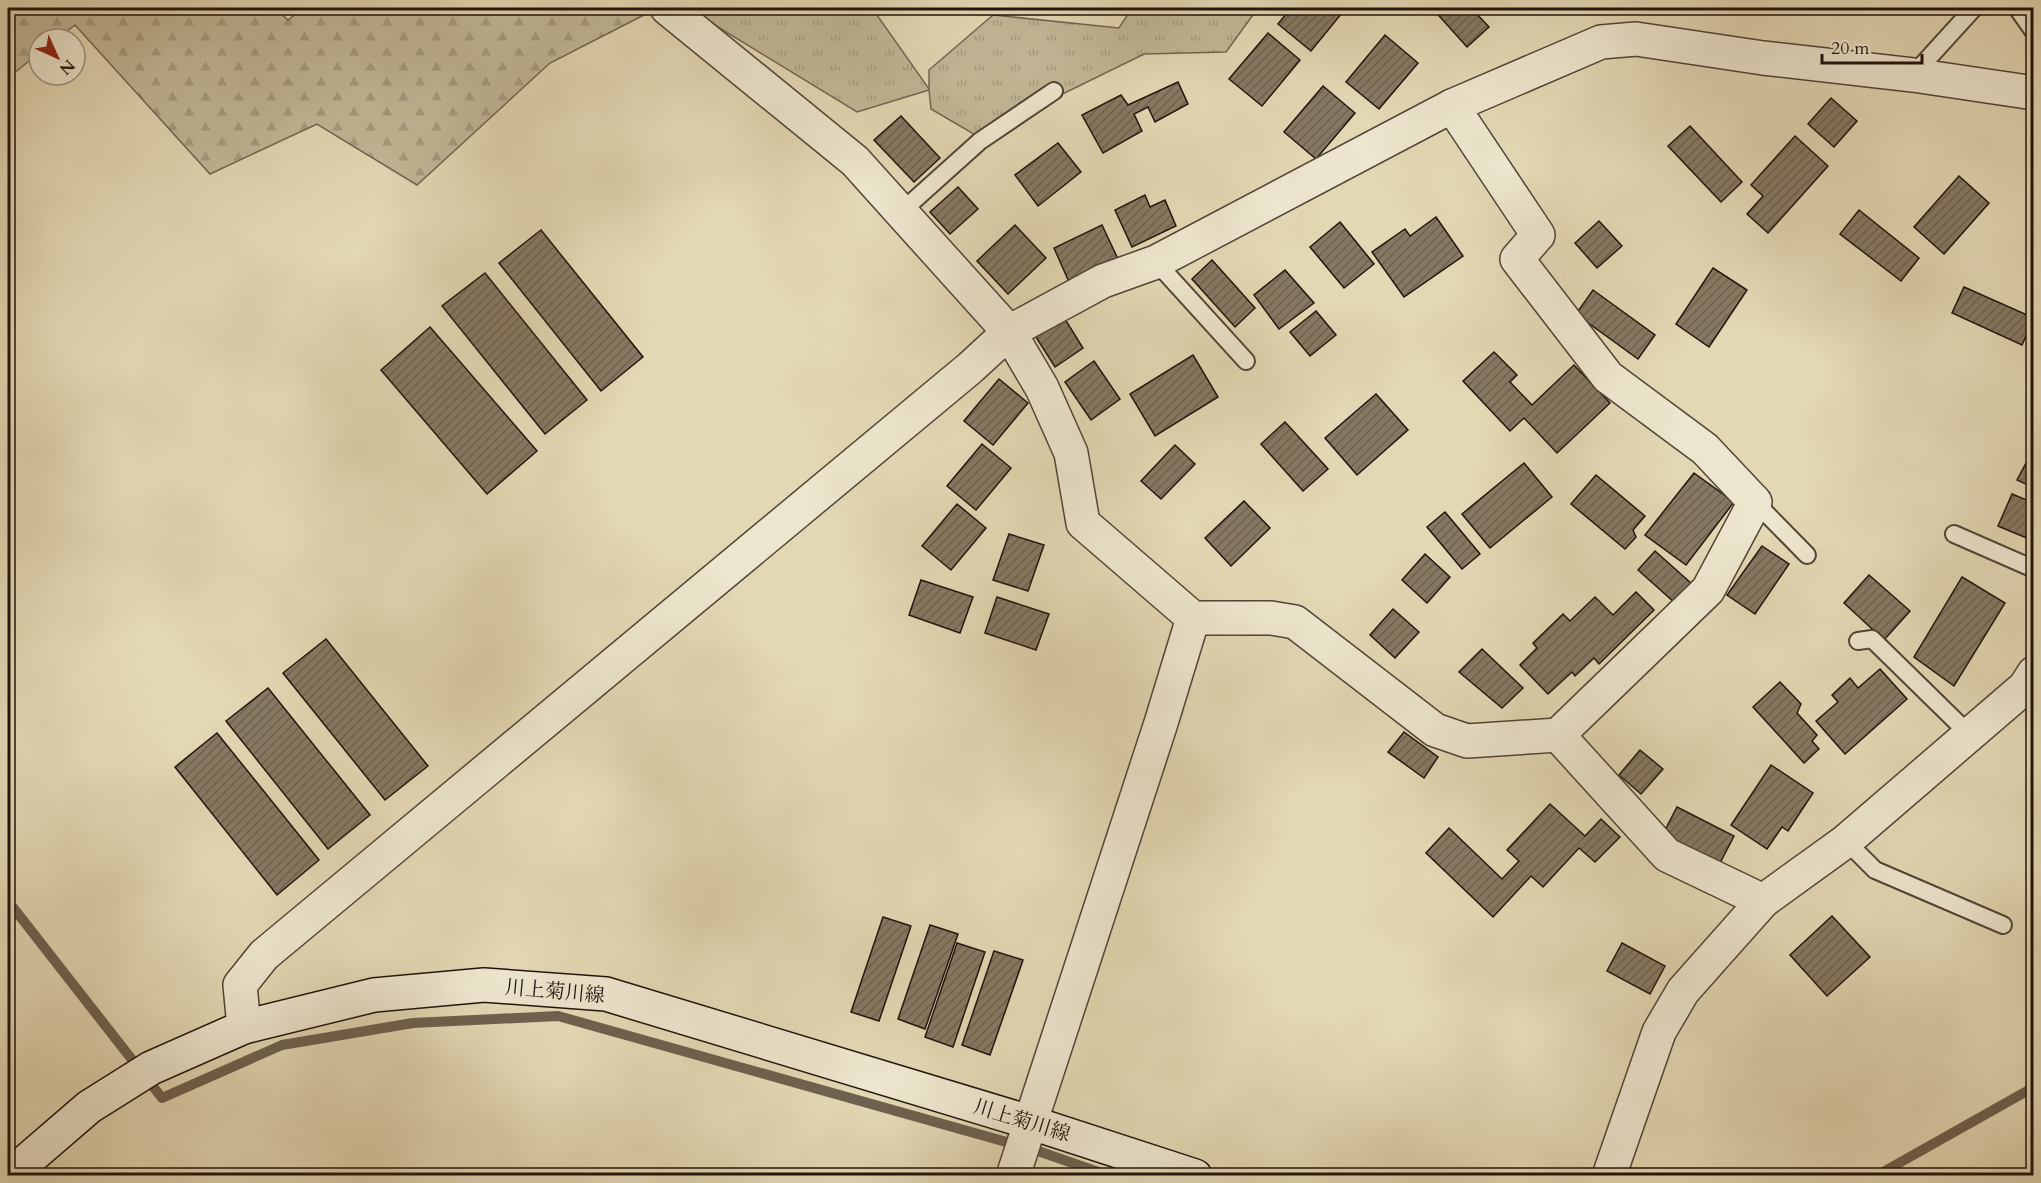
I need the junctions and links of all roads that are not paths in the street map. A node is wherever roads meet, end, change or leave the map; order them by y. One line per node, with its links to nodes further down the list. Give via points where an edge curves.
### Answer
1 (667, 8): 9 (street, via 855,160)
2 (1974, 8): 5 (lane)
3 (2017, 8): 4 (lane)
4 (2034, 32)
5 (1913, 75): 7 (street); 8 (street, via 1636,39 1600,42)
6 (1054, 90): 9 (lane, via 980,141)
7 (2034, 93)
8 (1452, 106): 10 (street); 13 (street, via 1538,235 1517,259 1608,377 1705,449)
9 (901, 212): 11 (street)
10 (1156, 262): 11 (street, via 1103,282); 12 (lane)
11 (1009, 332): 17 (street, via 1042,388 1071,453 1083,523); 25 (street, via 264,955 240,985)
12 (1246, 361)
13 (1755, 502): 15 (lane); 20 (street, via 1708,590)
14 (1954, 534): 16 (lane)
15 (1807, 555)
16 (2034, 569)
17 (1193, 618): 20 (street, via 1271,618 1295,622 1435,730 1467,741); 26 (street)
18 (1858, 641): 21 (lane, via 1872,639)
19 (2034, 673): 21 (street, via 2025,687)
20 (1558, 735): 23 (street, via 1667,855)
21 (1970, 735): 22 (street)
22 (1846, 841): 23 (street); 24 (lane, via 1875,870)
23 (1763, 901): 30 (street, via 1683,991 1659,1032)
24 (2003, 925)
25 (244, 1027): 26 (street, 川上菊川線, via 374,995 484,985 606,994); 27 (street, 川上菊川線, via 151,1068 89,1107)
26 (1029, 1122): 28 (street); 29 (street, 川上菊川線)
27 (9, 1176)
28 (1013, 1176)
29 (1195, 1176)
30 (1609, 1176)

